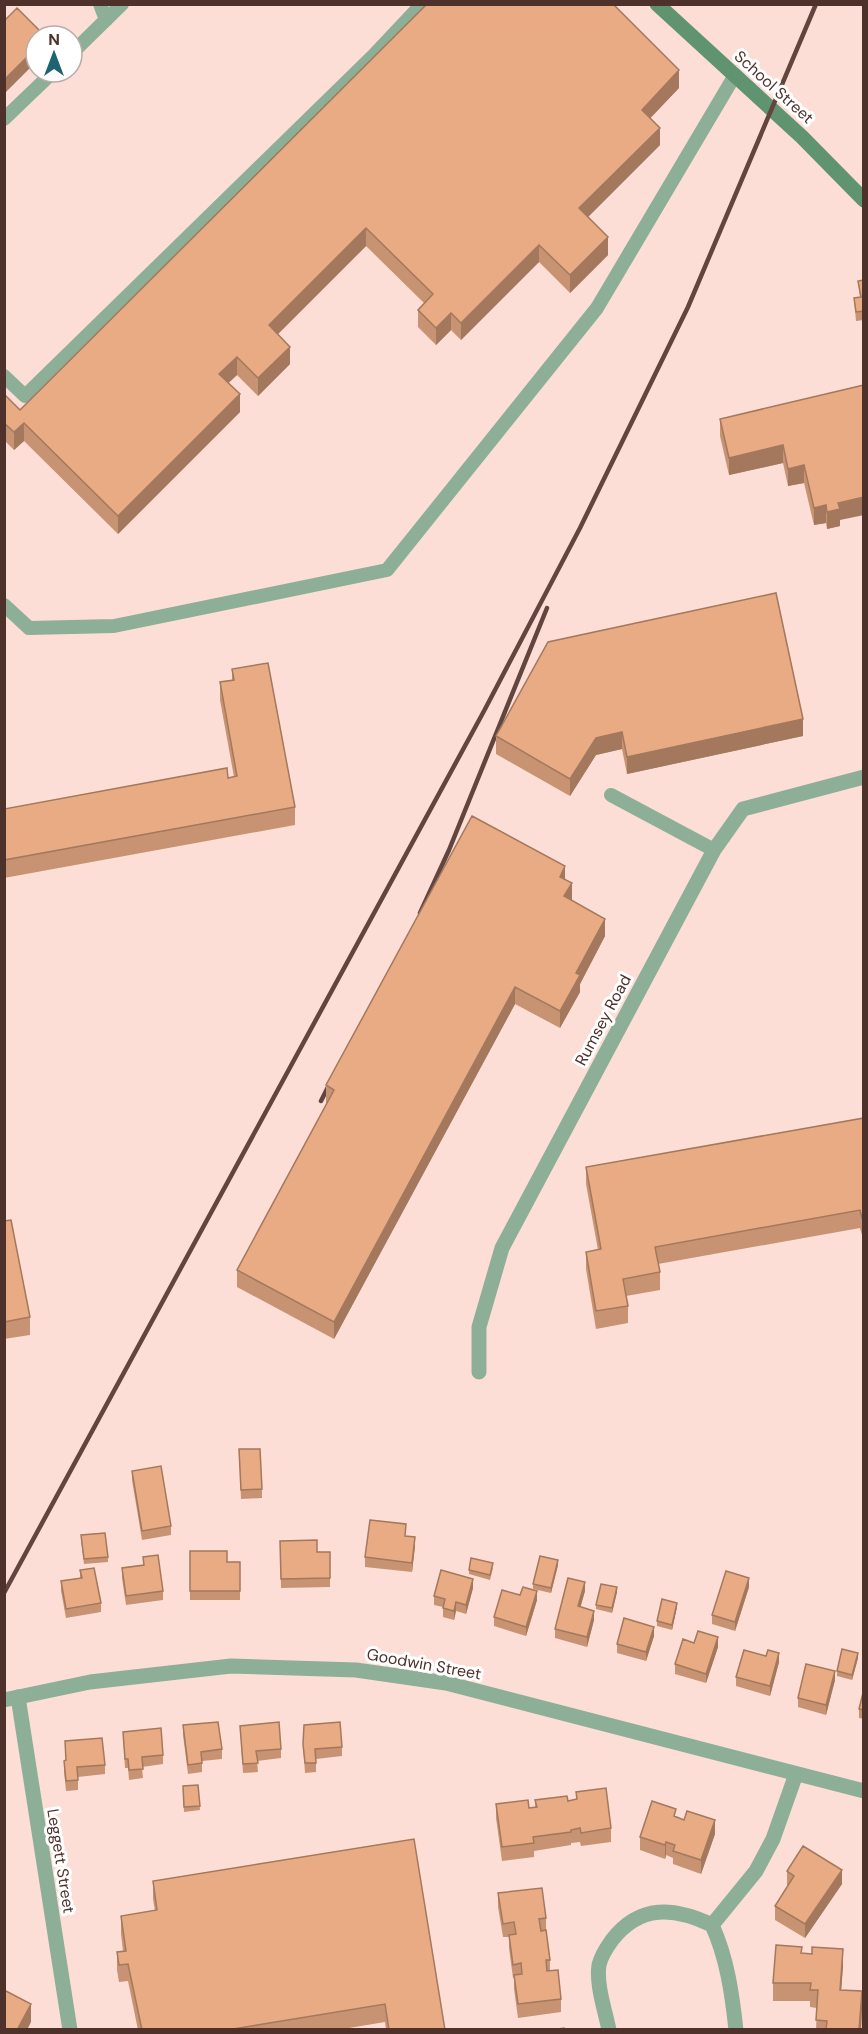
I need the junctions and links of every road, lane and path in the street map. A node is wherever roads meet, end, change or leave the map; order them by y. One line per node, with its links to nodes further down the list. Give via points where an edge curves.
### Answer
1 (100, 4): 5 (lane)
2 (122, 4): 5 (lane)
3 (422, 4): 11 (lane, via 374,56 34,388 25,396)
4 (657, 4): 7 (main road, School Street)
5 (106, 20): 6 (lane)
6 (84, 41)
7 (735, 75): 10 (main road, School Street); 12 (lane, via 597,308 387,570 114,627 28,628)
8 (40, 84): 9 (lane)
9 (5, 118)
10 (864, 200)
11 (4, 376)
12 (4, 605)
13 (864, 777): 15 (street, Rumsey Road, via 743,809)
14 (611, 795): 15 (lane)
15 (714, 850): 16 (street, Rumsey Road, via 502,1248 478,1327)
16 (479, 1372)
17 (11, 1699): 18 (street, Goodwin Street, via 90,1682 231,1666 356,1670 446,1683); 21 (street, Leggett Street)
18 (796, 1774): 19 (street, Goodwin Street); 20 (street, via 756,1871)
19 (864, 1791)
20 (712, 1924): 22 (street, via 665,1911 642,1916 621,1928 599,1965); 23 (street, via 732,1990)
21 (70, 2030)
22 (609, 2030)
23 (736, 2030)

